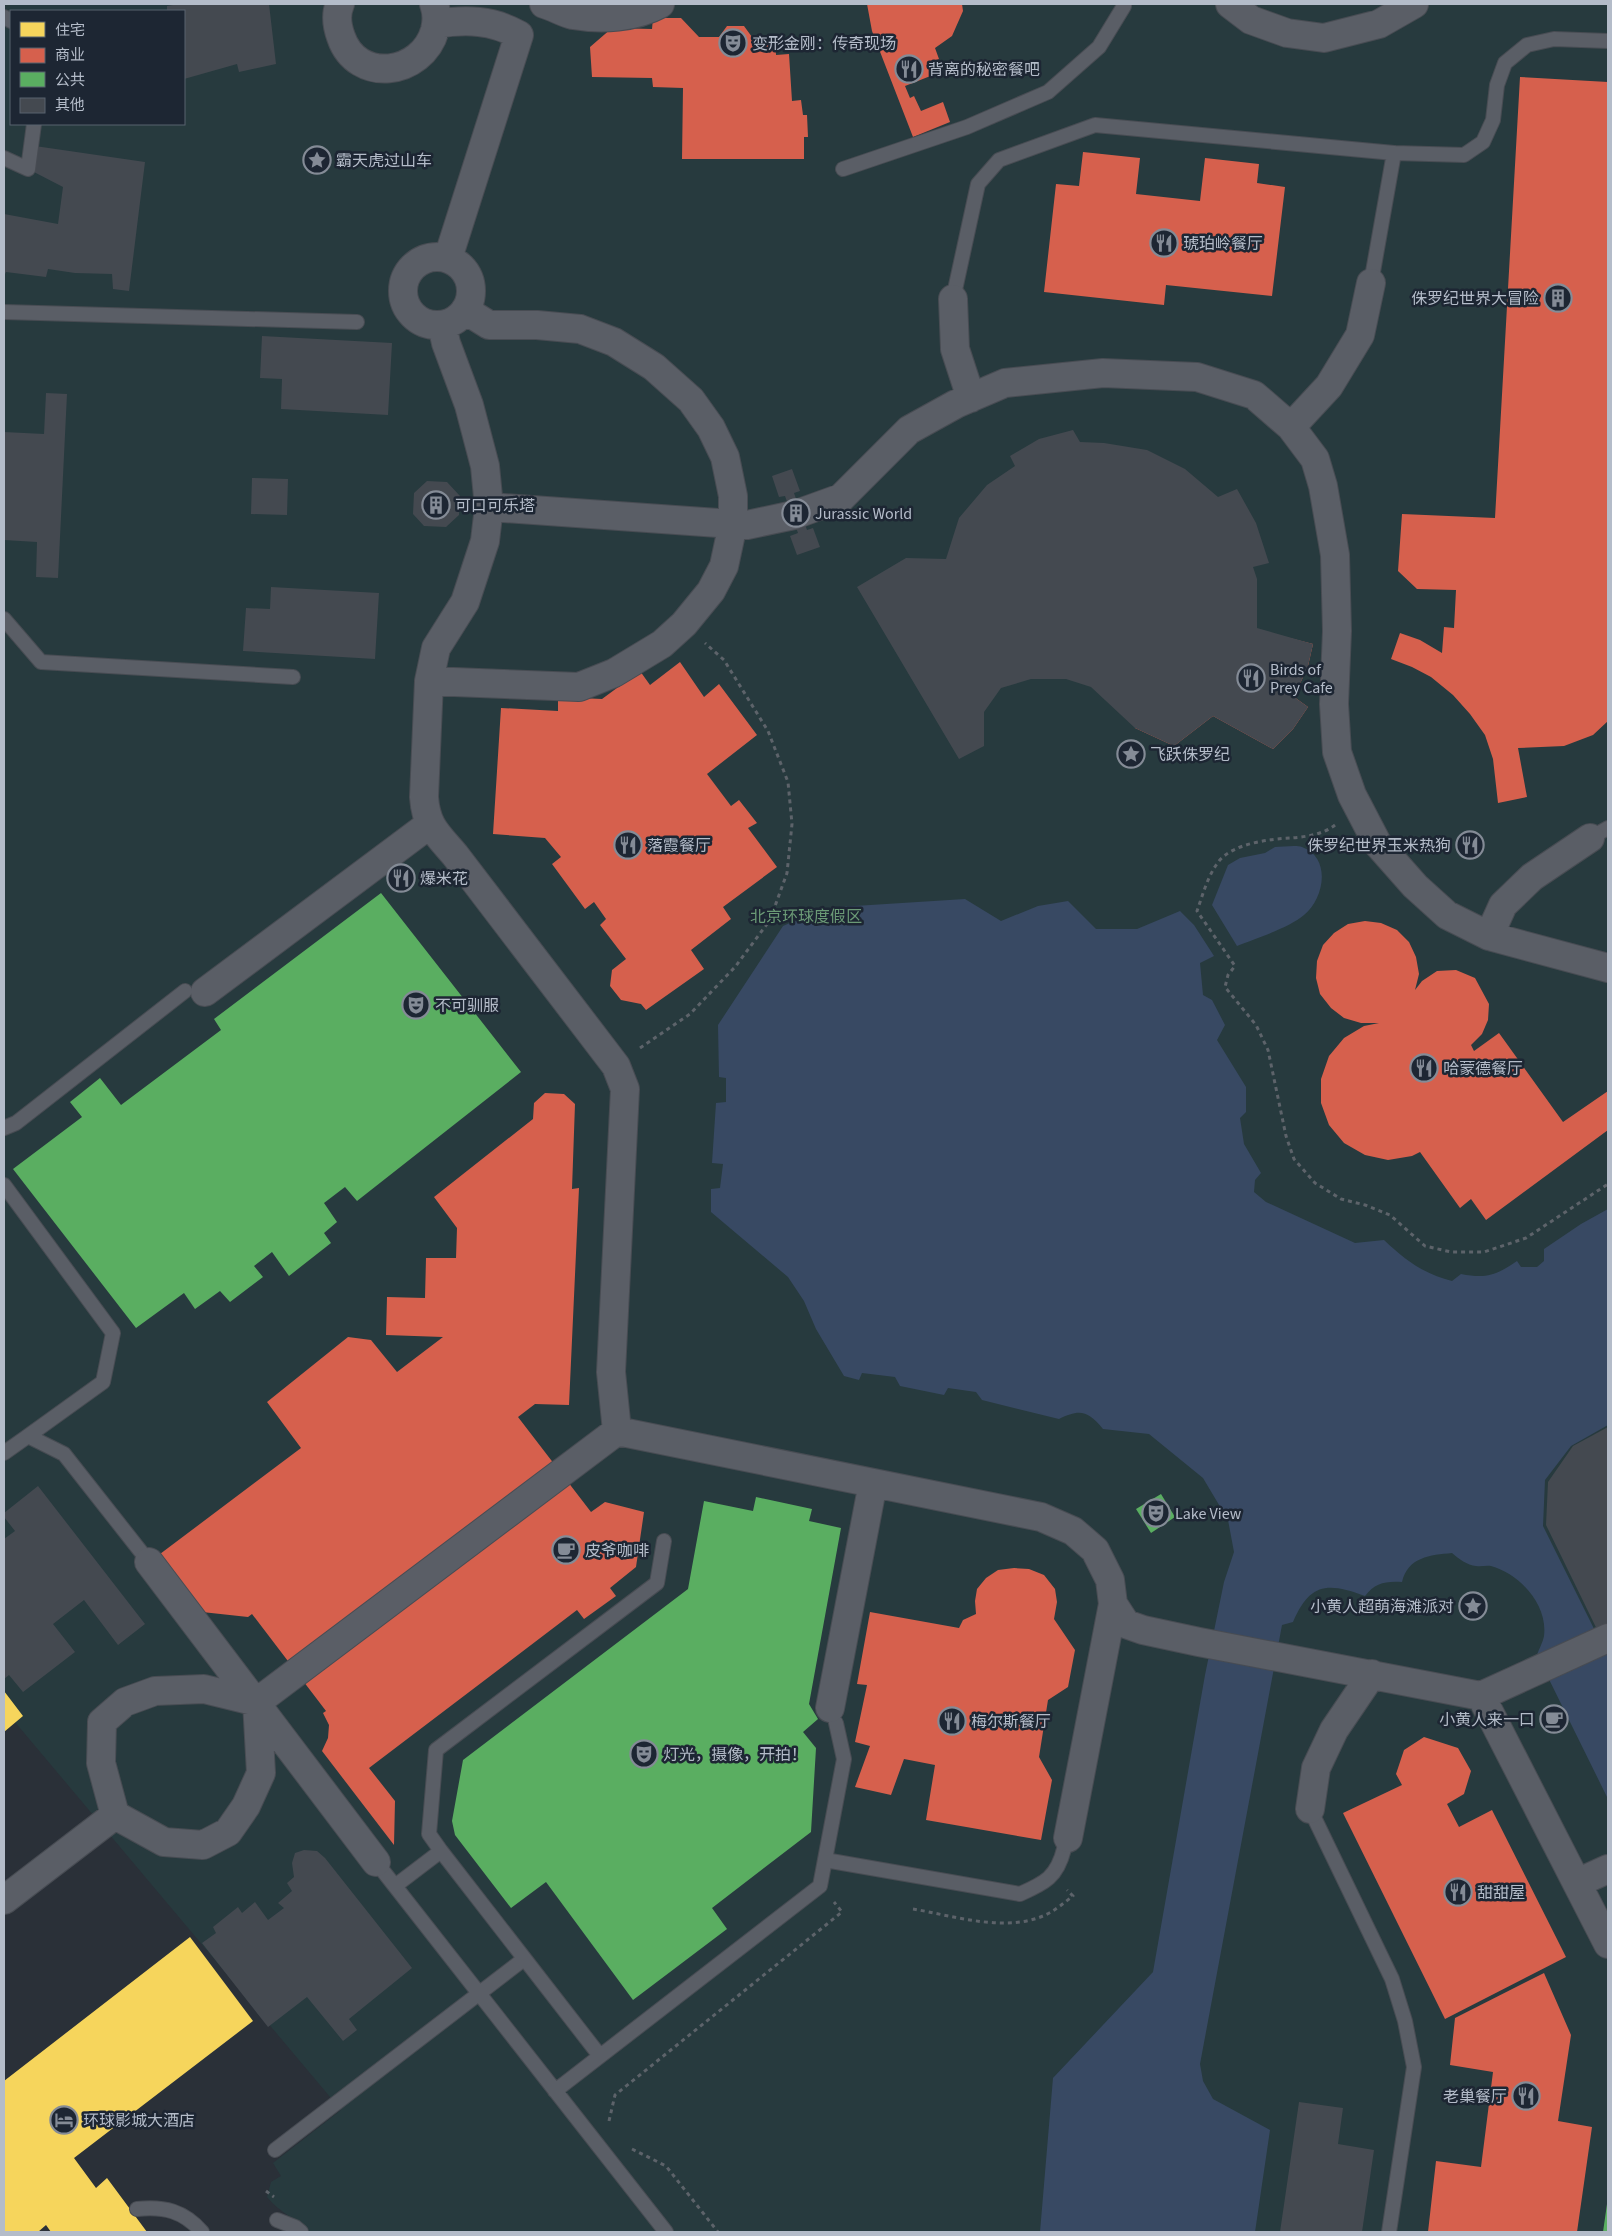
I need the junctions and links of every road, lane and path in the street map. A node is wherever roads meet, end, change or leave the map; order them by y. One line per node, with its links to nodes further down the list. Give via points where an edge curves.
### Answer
1 (340, 4): 8 (street, via 337,27 343,44 355,58 370,66 388,69 406,66 420,56 431,42)
2 (535, 4): 9 (street)
3 (544, 4): 4 (street, via 572,15 610,18 648,10)
4 (660, 4)
5 (1230, 4): 6 (street, via 1251,20 1287,33 1324,38 1379,24)
6 (1414, 4)
7 (1124, 6): 14 (lane, via 1099,47 1048,92 967,127)
8 (435, 14): 9 (street, via 455,20 492,22)
9 (519, 35): 15 (street)
10 (1608, 41): 12 (lane, via 1554,39 1527,45 1505,62 1497,85 1494,120 1483,142 1464,155)
11 (34, 125): 13 (lane, via 28,169)
12 (1394, 153): 16 (lane); 17 (lane, via 1095,125 999,160 978,184)
13 (4, 158)
14 (843, 169)
15 (448, 258): 18 (street, via 461,266 471,285 471,296); 21 (street, via 429,257 418,262 409,269 402,292 404,304 411,314 431,325)
16 (1371, 283): 23 (street, via 1360,335 1329,386)
17 (953, 299): 22 (street, via 955,349)
18 (465, 310): 21 (street, via 453,321); 25 (street, via 489,325 580,329 614,342 654,367 691,400 711,428 725,457 733,496)
19 (4, 312): 20 (lane)
20 (357, 322)
21 (442, 325): 24 (street, via 485,466)
22 (971, 398): 23 (street, via 1005,383 1103,373 1197,377 1254,395); 25 (street, via 909,430 842,498 794,515 747,525)
23 (1291, 427): 30 (street, via 1316,459 1326,503 1335,555 1337,631 1334,704 1337,752)
24 (489, 507): 25 (street); 29 (street, via 485,541 465,602 436,648)
25 (733, 524): 27 (street, via 724,566 711,591)
26 (4, 620): 28 (lane, via 41,662)
27 (684, 624): 29 (street, via 662,644 614,673 579,687); 36 (path, via 724,660 768,731 788,782 792,824 787,873 770,920 735,967 690,1014)
28 (293, 677)
29 (429, 681): 31 (street, via 424,797 425,816)
30 (1358, 807): 33 (street, via 1377,843 1415,886 1447,915); 38 (path, via 1328,831 1241,846 1220,860 1197,910 1234,966 1225,987 1256,1026 1268,1050 1294,1159 1315,1183 1341,1199 1390,1215 1425,1246 1451,1252 1484,1252 1526,1238)
31 (430, 824): 35 (street); 36 (street)
32 (1599, 833): 33 (street, via 1526,882 1503,905)
33 (1489, 936): 34 (street)
34 (1608, 968)
35 (195, 992): 37 (lane, via 16,1124)
36 (616, 1066): 40 (street, via 625,1088 611,1372)
37 (4, 1128)
38 (1608, 1184)
39 (4, 1185): 41 (lane, via 113,1333 102,1382)
40 (617, 1431): 43 (street); 50 (street)
41 (28, 1436): 42 (lane); 45 (lane, via 64,1454)
42 (4, 1453)
43 (873, 1483): 46 (street, via 1041,1517 1073,1531 1095,1550 1110,1580); 51 (street)
44 (664, 1541): 55 (lane, via 657,1583 436,1750 429,1834)
45 (150, 1562): 50 (street)
46 (1113, 1604): 48 (street, via 1126,1624 1143,1630); 54 (street)
47 (1605, 1640): 49 (street)
48 (1372, 1674): 49 (street); 52 (street, via 1334,1730 1316,1768)
49 (1481, 1696): 59 (street)
50 (257, 1702): 53 (street, via 204,1689 155,1691 125,1702 102,1722 101,1763); 53 (street, via 261,1773 246,1806 228,1832 204,1845 164,1842); 57 (street)
51 (833, 1716): 56 (lane, via 844,1759)
52 (1310, 1809): 77 (lane, via 1392,1979 1414,2067)
53 (115, 1815): 62 (street)
54 (1066, 1844): 56 (lane, via 1060,1866 1044,1884 1020,1894)
55 (441, 1851): 60 (lane); 64 (lane)
56 (825, 1860): 61 (lane)
57 (376, 1862): 60 (lane)
58 (1608, 1869): 59 (street)
59 (1577, 1883): 63 (street)
60 (395, 1886): 65 (lane)
61 (820, 1886): 66 (lane); 68 (path, via 842,1912 615,2095)
62 (4, 1900)
63 (1608, 1944)
64 (524, 1959): 65 (lane); 66 (lane)
65 (480, 1994): 67 (lane); 70 (lane)
66 (600, 2056): 67 (lane)
67 (556, 2091): 75 (lane)
68 (608, 2124)
69 (624, 2145): 76 (path, via 666,2166)
70 (275, 2150)
71 (137, 2209): 73 (lane, via 169,2210 188,2218)
72 (277, 2220): 74 (lane)
73 (202, 2232)
74 (300, 2232)
75 (666, 2232)
76 (718, 2232)
77 (1389, 2232)

